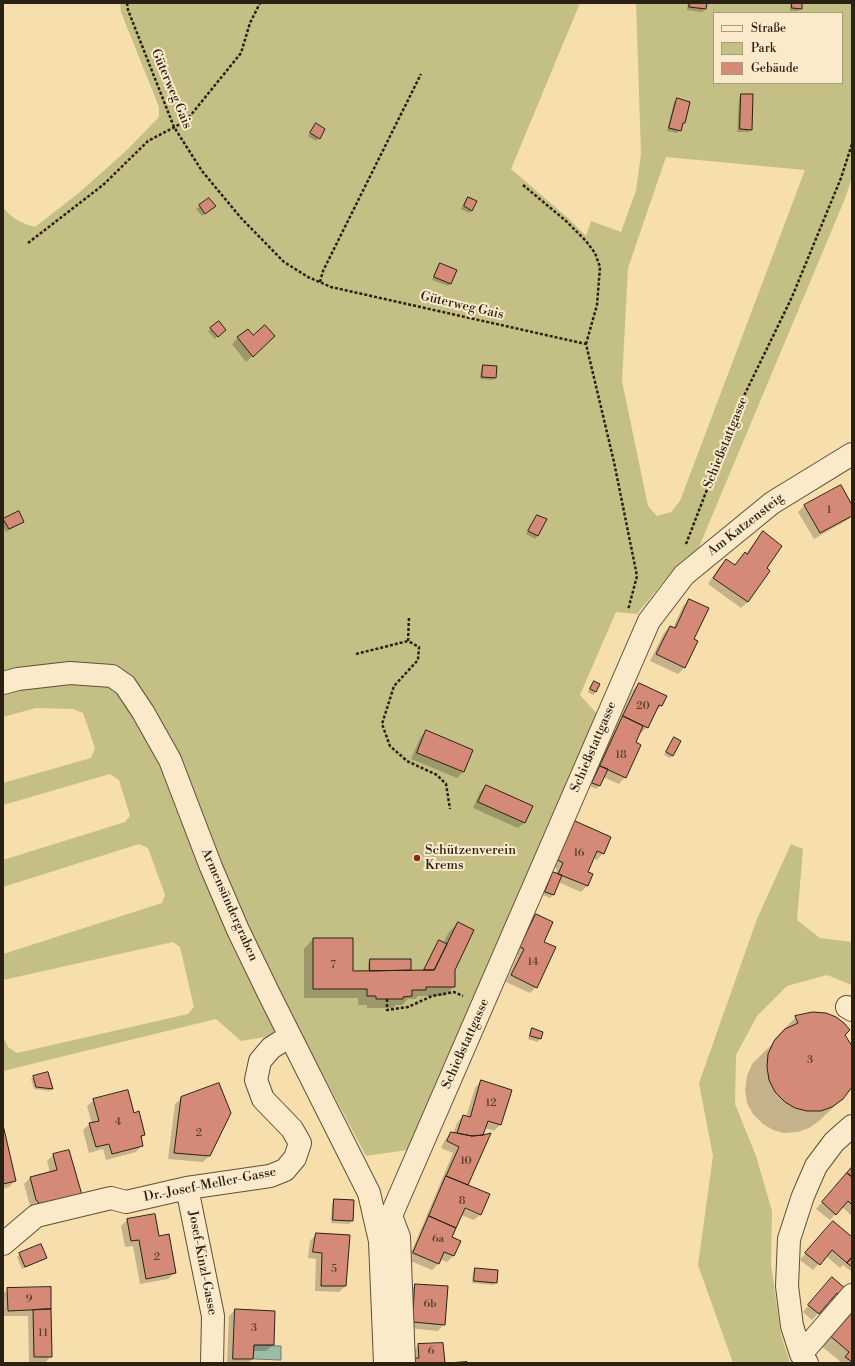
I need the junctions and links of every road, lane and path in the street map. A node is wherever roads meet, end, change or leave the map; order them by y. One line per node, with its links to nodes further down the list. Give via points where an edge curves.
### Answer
1 (127, 3): 4 (path, Güterweg Gais)
2 (260, 3): 4 (path, via 250,23 241,53 186,121)
3 (421, 74): 8 (path, via 323,270)
4 (174, 127): 7 (path, via 148,141 103,185); 8 (path, Güterweg Gais, via 202,171 241,218 284,262)
5 (852, 144): 11 (path, Schießstattgasse, via 841,178 792,297 740,404 681,555)
6 (523, 185): 9 (path, via 566,221 595,253 600,267 597,305)
7 (28, 243)
8 (320, 282): 9 (path, Güterweg Gais, via 331,287)
9 (586, 344): 12 (path, via 614,462 637,576)
10 (851, 456): 11 (street, Am Katzensteig, via 772,503)
11 (684, 575): 19 (street, Schießstattgasse, via 649,620)
12 (628, 611)
13 (409, 618): 14 (path)
14 (408, 641): 15 (path); 17 (path, via 419,647 418,660 394,686 382,724 390,746 406,761 437,775 446,784)
15 (356, 654)
16 (3, 684): 20 (street, Armensündergraben, via 18,679 70,673 112,676 125,685 170,760 226,902)
17 (450, 810)
18 (387, 999): 19 (path, via 387,1010 408,1007 432,996 454,992)
19 (483, 1005): 23 (street, Schießstattgasse)
20 (290, 1036): 22 (street, Dr.-Josef-Meller-Gasse, via 271,1048 260,1061 256,1080 263,1099 292,1129 300,1143 296,1158 285,1170 270,1176); 24 (street, Armensündergraben, via 369,1193)
21 (852, 1126): 27 (street, via 834,1142 816,1166 789,1239 787,1286 792,1326)
22 (187, 1188): 25 (street, Dr.-Josef-Meller-Gasse, via 126,1202 111,1198 36,1216); 28 (street, Josef-Kinzl-Gasse, via 213,1316)
23 (391, 1216): 24 (street, Schießstattgasse); 30 (street, via 400,1237)
24 (380, 1241): 29 (street, Schießstattgasse)
25 (3, 1244)
26 (852, 1295): 27 (street)
27 (804, 1359)
28 (212, 1363)
29 (385, 1363)
30 (404, 1363)

